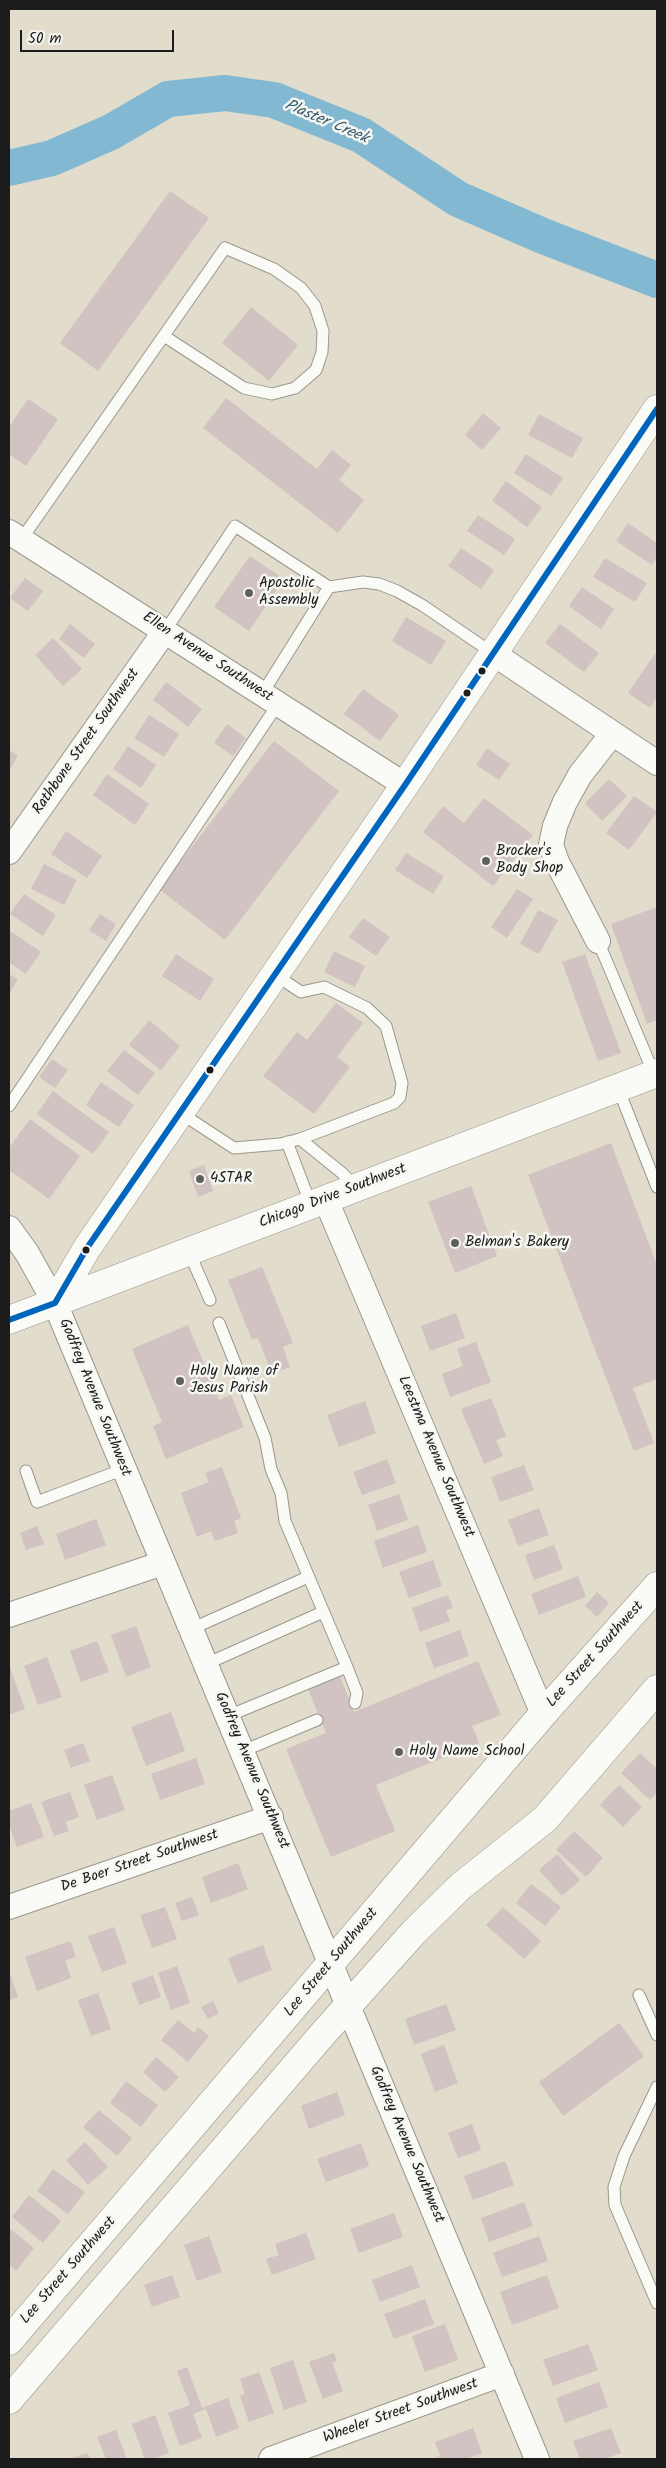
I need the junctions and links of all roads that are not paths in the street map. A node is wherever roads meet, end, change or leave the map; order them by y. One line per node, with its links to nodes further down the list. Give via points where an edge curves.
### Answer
1 (164, 336): 1 (lane, via 225,248 274,269 301,288 315,306 323,331 322,352 316,370 295,388 272,394 244,388); 3 (lane)
2 (657, 409): 6 (street, Godfrey Avenue Southwest)
3 (15, 536): 5 (street, Ellen Avenue Southwest)
4 (329, 587): 5 (lane, via 235,526); 6 (lane, via 363,582 397,591); 7 (lane)
5 (165, 632): 7 (street, Ellen Avenue Southwest); 11 (street, Rathbone Street Southwest)
6 (494, 654): 8 (street); 10 (street, Godfrey Avenue Southwest)
7 (270, 699): 10 (street, Ellen Avenue Southwest); 16 (lane)
8 (612, 734): 9 (street); 12 (street, via 580,775 565,802 551,845 556,862)
9 (657, 763)
10 (405, 785): 13 (street, Godfrey Avenue Southwest)
11 (9, 852)
12 (598, 941): 14 (lane)
13 (274, 974): 17 (street, Godfrey Avenue Southwest); 18 (lane, via 301,992 324,987 367,1008 386,1026 402,1083 400,1097 394,1103)
14 (656, 1074): 15 (street, Chicago Drive Southwest)
15 (618, 1088): 20 (lane); 21 (street, Chicago Drive Southwest)
16 (9, 1106)
17 (179, 1112): 19 (lane, via 234,1148); 26 (street, Godfrey Avenue Southwest, via 87,1248)
18 (300, 1139): 19 (lane); 21 (lane, via 342,1172)
19 (287, 1142): 22 (lane)
20 (657, 1187)
21 (356, 1188): 22 (street, Chicago Drive Southwest)
22 (318, 1203): 24 (street, Chicago Drive Southwest); 41 (street, Leestma Avenue Southwest)
23 (9, 1228): 26 (street)
24 (189, 1252): 25 (lane); 26 (street, Chicago Drive Southwest)
25 (210, 1300)
26 (55, 1303): 27 (street, Chicago Drive Southwest); 29 (street, Godfrey Avenue Southwest)
27 (9, 1320)
28 (219, 1324): 32 (lane, via 265,1438 285,1521)
29 (124, 1469): 30 (lane, via 37,1502); 31 (street, Godfrey Avenue Southwest)
30 (26, 1472)
31 (163, 1563): 35 (street); 36 (street, Godfrey Avenue Southwest)
32 (308, 1577): 34 (lane); 36 (lane)
33 (657, 1586): 41 (street, Lee Street Southwest)
34 (323, 1612): 37 (lane); 38 (lane)
35 (9, 1615)
36 (191, 1629): 37 (street, Godfrey Avenue Southwest)
37 (206, 1664): 42 (street, Godfrey Avenue Southwest)
38 (347, 1667): 40 (lane, via 357,1693); 42 (lane)
39 (657, 1689): 49 (street, via 544,1819 461,1886 414,1932)
40 (355, 1703)
41 (543, 1714): 47 (street, Lee Street Southwest)
42 (228, 1716): 44 (street, Godfrey Avenue Southwest)
43 (317, 1720): 44 (lane)
44 (243, 1751): 45 (street, Godfrey Avenue Southwest)
45 (271, 1817): 46 (street, De Boer Street Southwest); 47 (street, Godfrey Avenue Southwest)
46 (9, 1907)
47 (331, 1965): 49 (street, Godfrey Avenue Southwest); 53 (street, Lee Street Southwest)
48 (639, 1995): 50 (lane)
49 (348, 2007): 54 (street, Godfrey Avenue Southwest); 55 (street)
50 (657, 2035)
51 (657, 2087): 52 (lane, via 624,2156 614,2186 615,2205)
52 (657, 2303)
53 (9, 2341)
54 (502, 2374): 56 (street, Wheeler Street Southwest); 57 (street, Godfrey Avenue Southwest)
55 (9, 2400)
56 (272, 2459)
57 (537, 2459)

